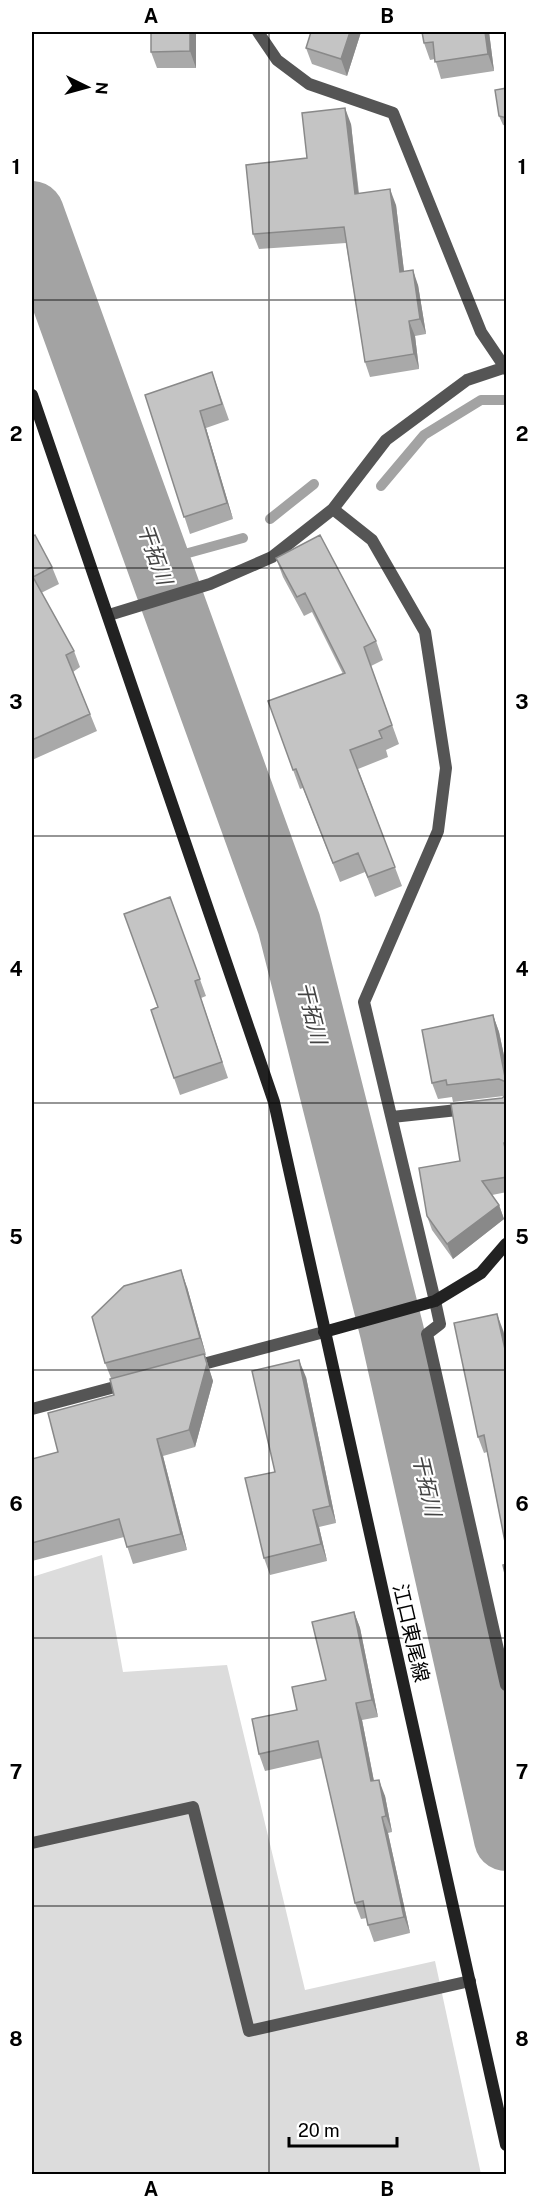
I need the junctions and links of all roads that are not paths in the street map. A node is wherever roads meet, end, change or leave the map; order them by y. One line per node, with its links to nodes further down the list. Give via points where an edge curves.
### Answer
1 (258, 32): 2 (street, via 277,60 309,84 393,113 481,332)
2 (505, 369): 4 (street, via 467,380 386,440)
3 (32, 395): 5 (main road, 江口東尾線)
4 (333, 510): 5 (street, via 272,557 210,584); 7 (street, via 372,540 425,632 446,768 438,831 364,1002)
5 (109, 615): 10 (main road, 江口東尾線, via 274,1102)
6 (484, 1107): 7 (street)
7 (392, 1117): 9 (street)
8 (507, 1244): 9 (main road, via 481,1273)
9 (430, 1303): 10 (main road); 14 (street, via 440,1324 427,1334)
10 (324, 1332): 11 (street); 16 (main road, 江口東尾線)
11 (178, 1370)
12 (144, 1379): 13 (street)
13 (32, 1408)
14 (507, 1685)
15 (32, 1843): 16 (street, via 193,1807 249,2031)
16 (470, 1981): 17 (main road, 江口東尾線)
17 (507, 2145)

